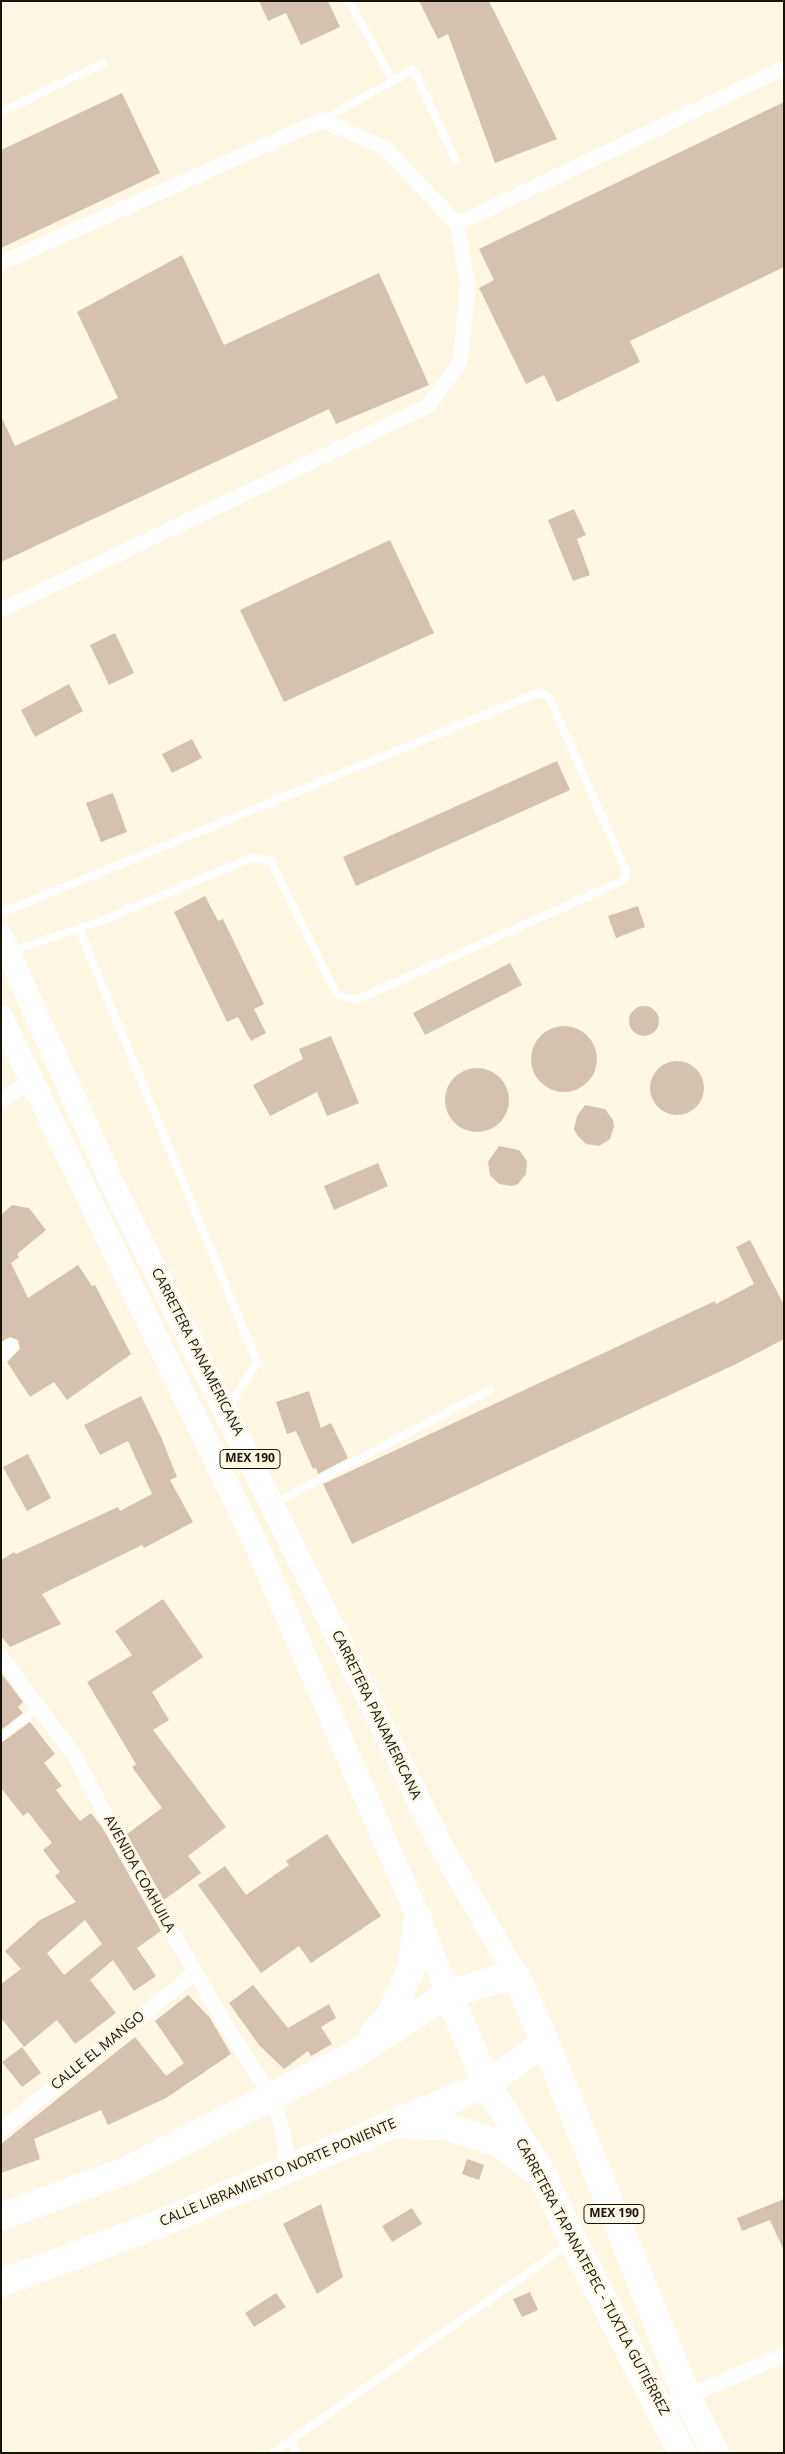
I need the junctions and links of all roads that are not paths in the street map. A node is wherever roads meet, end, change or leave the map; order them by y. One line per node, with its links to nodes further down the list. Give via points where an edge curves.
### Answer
1 (349, 1): 4 (lane)
2 (104, 63): 5 (lane)
3 (784, 68): 8 (street)
4 (393, 81): 6 (lane); 7 (lane, via 413,69)
5 (1, 112)
6 (322, 120): 8 (street, via 385,148); 9 (street)
7 (456, 161)
8 (457, 224): 10 (street, via 468,285 460,362 428,406)
9 (1, 263)
10 (1, 610)
11 (1, 913): 12 (lane, via 540,692 549,697 626,871 624,880 356,1000 338,995 270,860 251,858)
12 (79, 929): 13 (lane); 18 (lane, via 257,1362)
13 (4, 948): 18 (main road, CARRETERA PANAMERICANA / MEX 190, via 111,1181)
14 (1, 1017): 15 (main road, MEX 190)
15 (32, 1080): 16 (street); 23 (main road, MEX 190, via 255,1542)
16 (1, 1100)
17 (490, 1390): 19 (lane)
18 (226, 1411): 19 (main road, CARRETERA PANAMERICANA / MEX 190)
19 (272, 1504): 25 (main road, CARRETERA PANAMERICANA / MEX 190, via 445,1853)
20 (1, 1657): 21 (street, AVENIDA COAHUILA)
21 (39, 1707): 22 (lane); 24 (street, AVENIDA COAHUILA, via 74,1755)
22 (1, 1737)
23 (418, 1917): 26 (main road, MEX 190); 28 (highway, via 412,1968 394,2008)
24 (195, 1973): 30 (street, AVENIDA COAHUILA); 32 (street, CALLE EL MANGO)
25 (515, 1974): 26 (highway); 27 (highway, CARRETERA TAPANATEPEC - TUXTLA GUTIÉRREZ / MEX 190)
26 (448, 1994): 28 (highway); 29 (highway, CARRETERA TAPANATEPEC - TUXTLA GUTIÉRREZ / MEX 190)
27 (545, 2042): 29 (highway, CALLE LIBRAMIENTO NORTE PONIENTE); 39 (highway, CARRETERA TAPANATEPEC - TUXTLA GUTIÉRREZ / MEX 190)
28 (355, 2054): 30 (highway)
29 (487, 2084): 31 (highway, CALLE LIBRAMIENTO NORTE PONIENTE); 34 (highway, CARRETERA TAPANATEPEC - TUXTLA GUTIÉRREZ / MEX 190)
30 (271, 2097): 33 (street, AVENIDA COAHUILA, via 282,2124 286,2149); 35 (highway, via 127,2170)
31 (389, 2125): 33 (highway, CALLE LIBRAMIENTO NORTE PONIENTE); 34 (highway, via 444,2126 498,2143)
32 (1, 2130)
33 (282, 2172): 37 (highway, CALLE LIBRAMIENTO NORTE PONIENTE, via 159,2224)
34 (543, 2176): 36 (highway, CARRETERA TAPANATEPEC - TUXTLA GUTIÉRREZ / MEX 190)
35 (1, 2217)
36 (574, 2241): 40 (highway, CARRETERA TAPANATEPEC - TUXTLA GUTIÉRREZ / MEX 190); 41 (lane)
37 (1, 2283)
38 (784, 2355): 39 (street)
39 (687, 2397): 40 (street); 45 (highway, CARRETERA TAPANATEPEC - TUXTLA GUTIÉRREZ / MEX 190)
40 (660, 2408): 44 (highway, CARRETERA TAPANATEPEC - TUXTLA GUTIÉRREZ / MEX 190)
41 (290, 2441): 42 (lane); 43 (lane)
42 (273, 2453)
43 (297, 2453)
44 (682, 2453)
45 (715, 2453)

